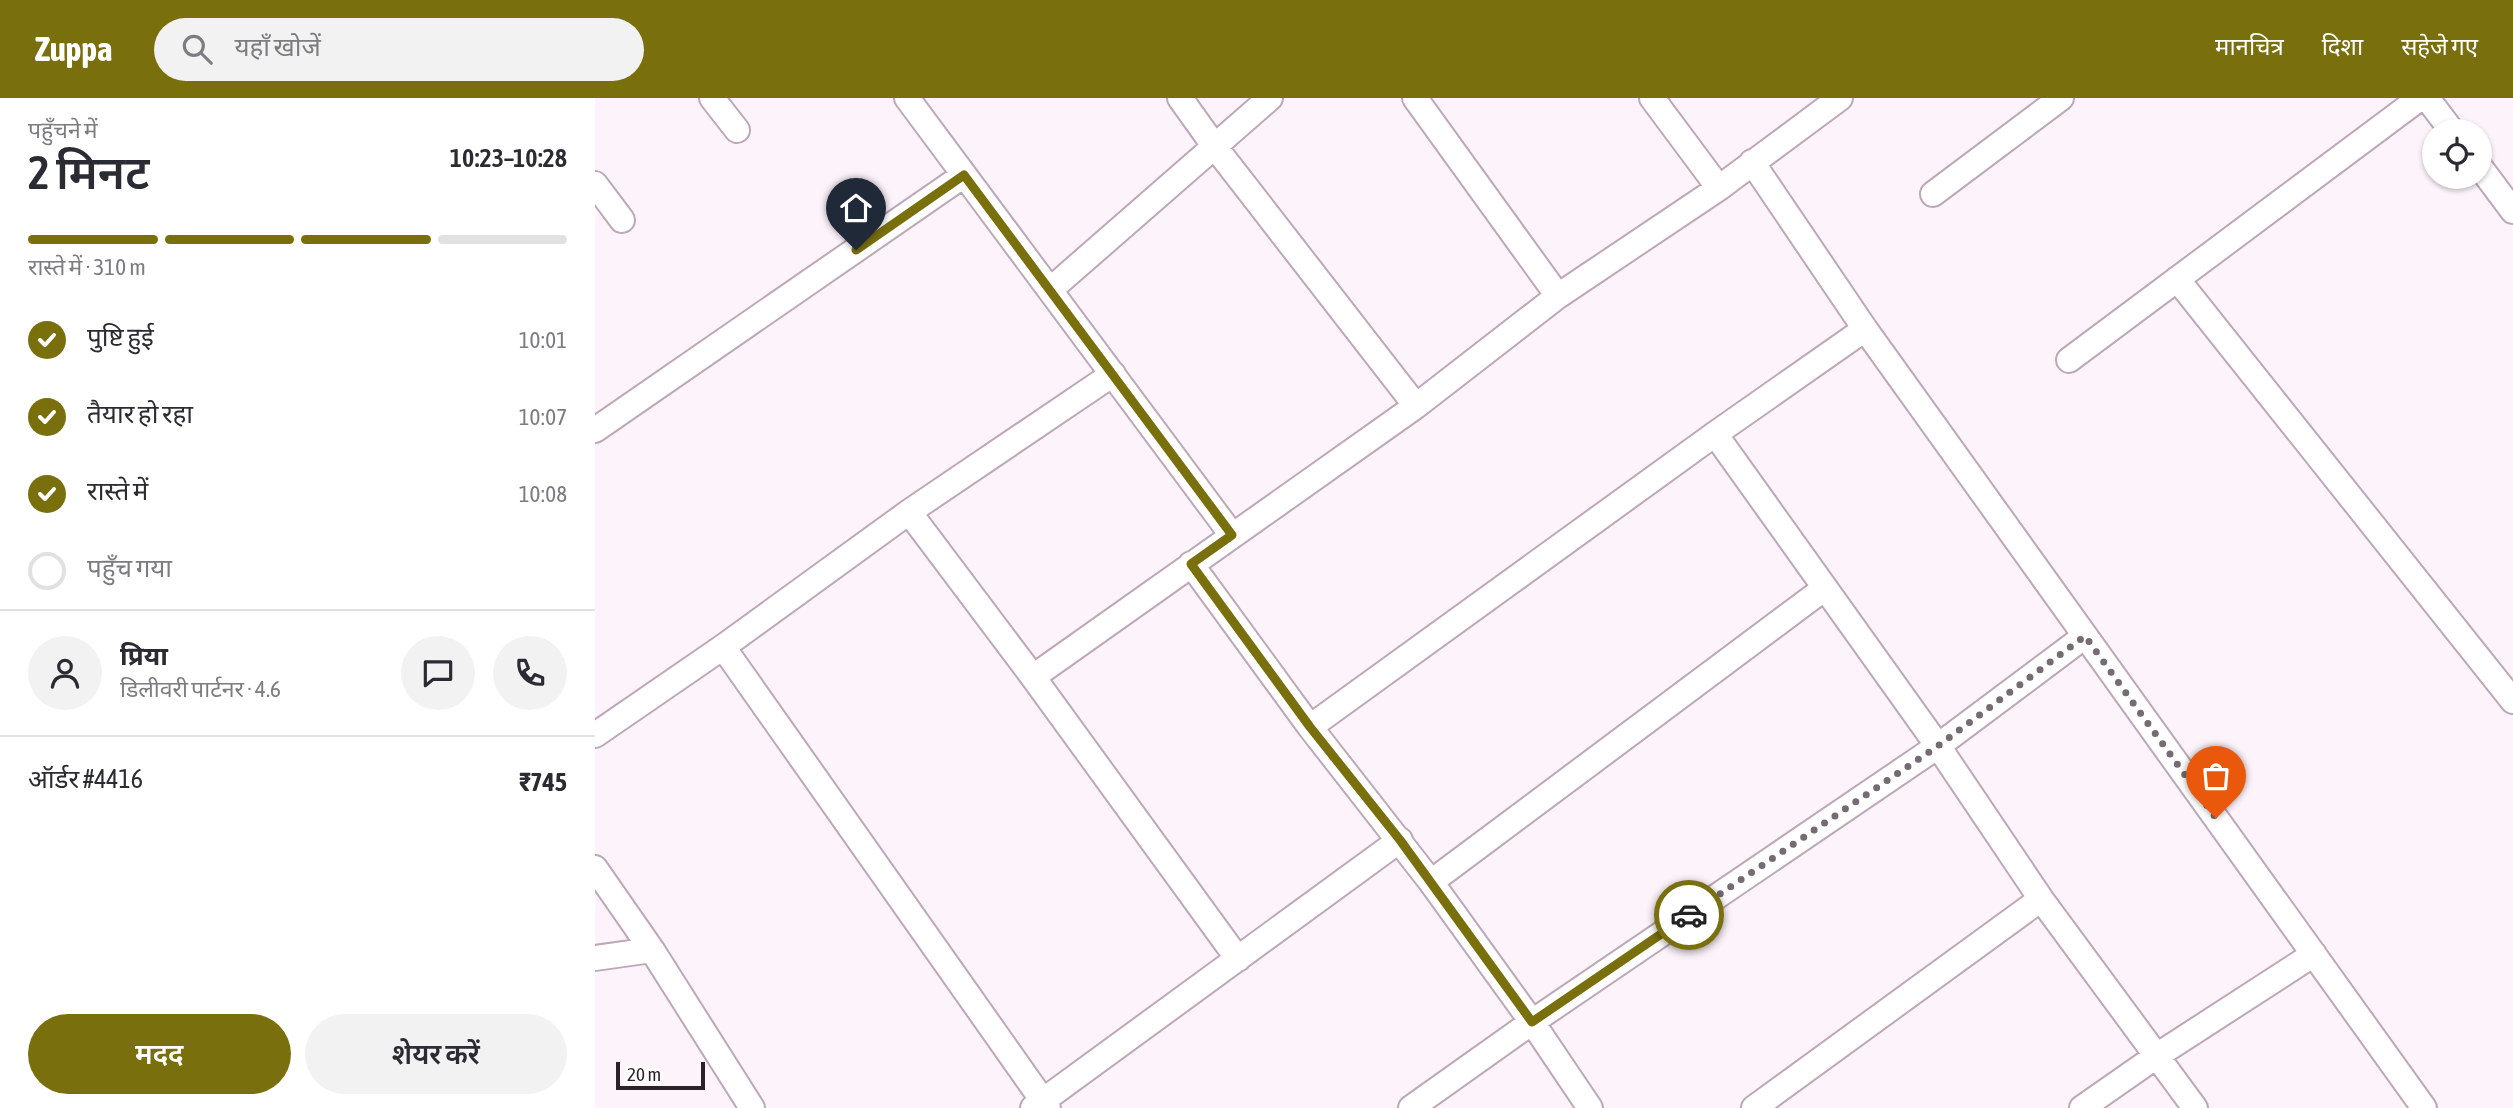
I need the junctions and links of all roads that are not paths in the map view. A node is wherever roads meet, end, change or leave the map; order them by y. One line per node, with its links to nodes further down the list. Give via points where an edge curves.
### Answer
1 (712, 98): 12 (street)
2 (907, 98): 15 (street)
3 (1180, 98): 13 (street)
4 (1270, 98): 13 (street)
5 (1415, 98): 24 (street)
6 (1652, 98): 18 (street)
7 (1840, 98): 14 (street)
8 (2060, 98): 19 (street)
9 (2420, 98): 22 (street)
10 (2427, 98): 11 (street)
11 (2443, 119)
12 (737, 130)
13 (1215, 147): 23 (street); 28 (street)
14 (1752, 162): 18 (street); 25 (street)
15 (964, 175): 23 (street); 29 (street)
16 (2492, 183): 20 (street)
17 (595, 184): 21 (street)
18 (1719, 188): 24 (street)
19 (1933, 194)
20 (2513, 211)
21 (622, 220)
22 (2177, 279): 26 (street); 38 (street)
23 (1050, 290): 27 (street)
24 (1558, 296): 28 (street)
25 (1865, 329): 30 (street); 35 (street)
26 (2069, 360)
27 (1113, 374): 31 (street); 32 (street)
28 (1416, 406): 32 (street)
29 (595, 430)
30 (1715, 434): 34 (street); 39 (street)
31 (909, 512): 36 (street); 37 (street)
32 (1232, 535): 33 (street)
33 (1191, 564): 37 (street); 39 (street)
34 (1825, 588): 41 (street); 44 (street)
35 (2085, 636): 41 (street); 47 (street)
36 (723, 647): 40 (street); 52 (street)
37 (1034, 677): 49 (street)
38 (2513, 701)
39 (1310, 727): 42 (street)
40 (595, 735)
41 (1938, 746): 45 (street); 50 (street)
42 (1400, 840): 44 (street); 49 (street)
43 (595, 868): 46 (street)
44 (1431, 882): 50 (street)
45 (2041, 899): 51 (street); 56 (street)
46 (652, 950): 48 (street); 53 (street)
47 (2314, 954): 51 (street); 59 (street)
48 (595, 958)
49 (1238, 959): 52 (street)
50 (1532, 1022): 54 (street); 55 (street)
51 (2158, 1055): 57 (street); 58 (street)
52 (1041, 1106)
53 (752, 1108)
54 (1411, 1108)
55 (1590, 1108)
56 (1754, 1108)
57 (2082, 1108)
58 (2195, 1108)
59 (2424, 1108)

